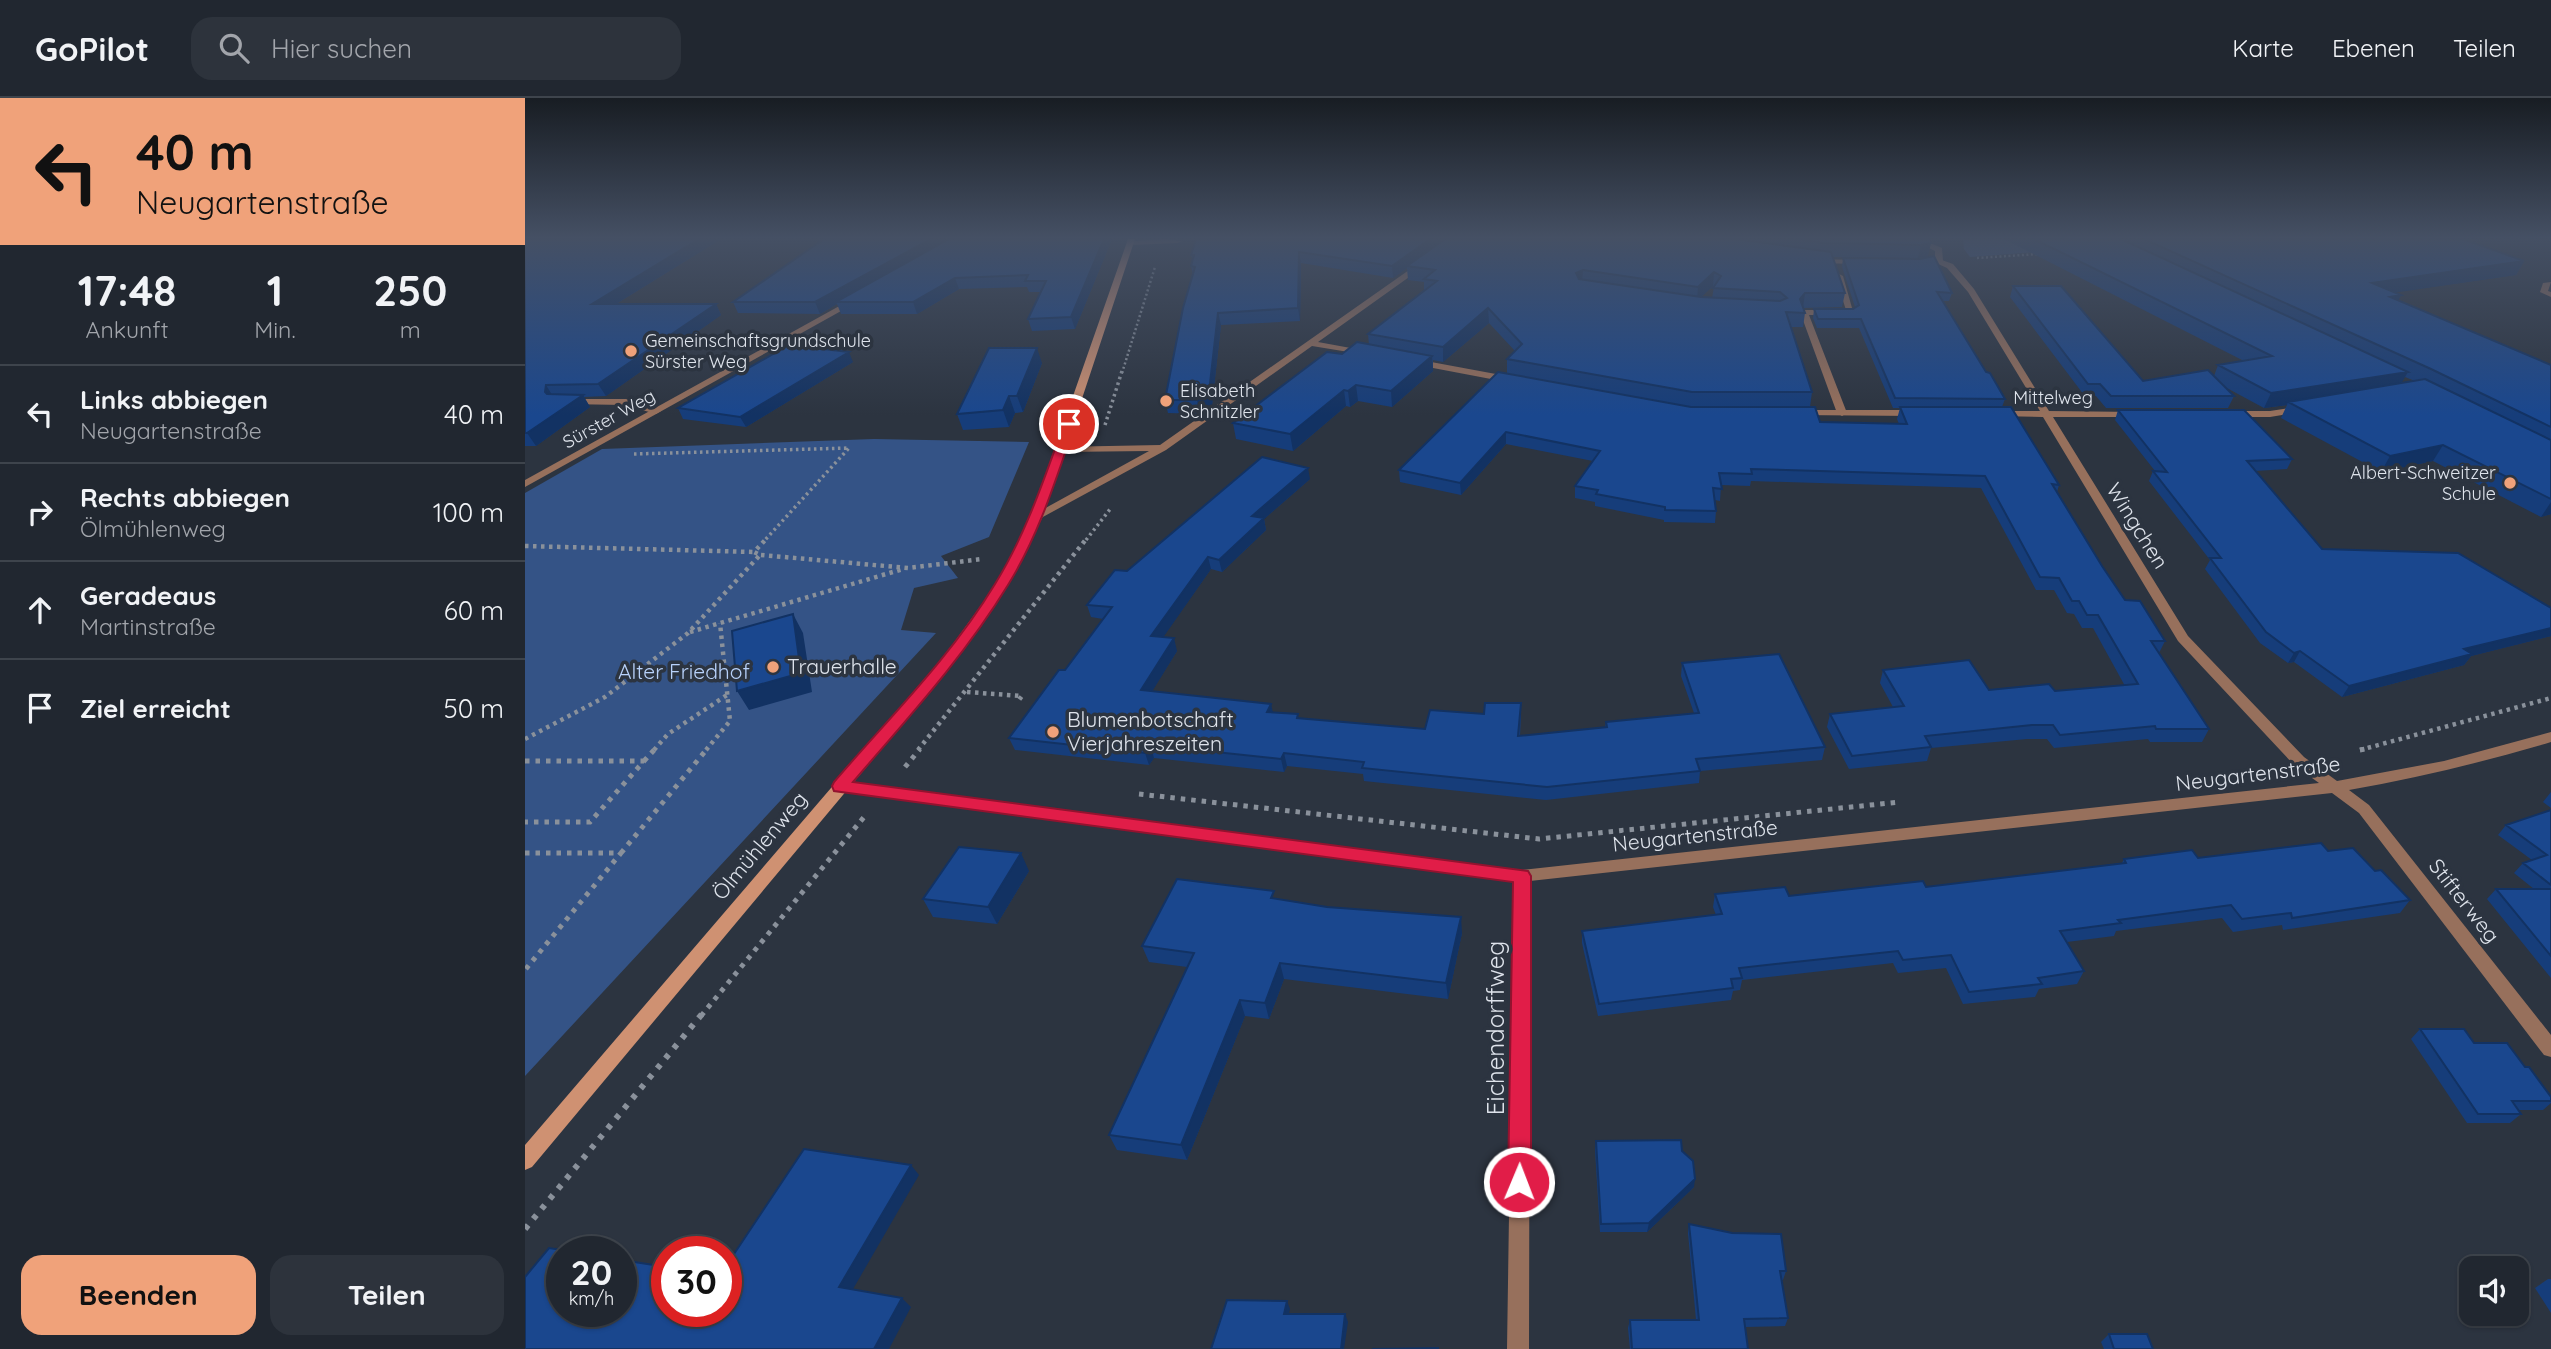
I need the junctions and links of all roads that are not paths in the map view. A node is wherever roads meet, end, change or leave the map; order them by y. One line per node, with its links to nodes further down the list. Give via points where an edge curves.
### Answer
1 (1112, 297): 20 (main road, Ölmühlenweg)
2 (1378, 297): 6 (street)
3 (1846, 297): 14 (street, via 1851,313 1804,312)
4 (1975, 297): 17 (street, Wingchen)
5 (859, 299): 12 (street, Sürster Weg)
6 (1313, 344): 7 (street); 21 (street)
7 (1380, 356)
8 (1407, 361): 9 (street)
9 (1528, 383)
10 (558, 402): 12 (street, via 626,402)
11 (2311, 408): 19 (street)
12 (656, 411): 22 (street, Sürster Weg)
13 (1786, 413): 14 (street)
14 (1842, 413): 15 (street)
15 (1923, 413)
16 (1991, 414): 17 (street, Mittelweg)
17 (2045, 414): 18 (street, Mittelweg); 26 (street, Wingchen, via 2183,638 2299,761)
18 (2151, 414)
19 (2217, 414)
20 (1061, 449): 21 (street); 23 (main road, Ölmühlenweg)
21 (1162, 449): 23 (street)
22 (525, 484)
23 (1037, 516): 25 (main road, Ölmühlenweg, via 1002,585 950,658)
24 (2551, 737): 26 (street, Neugartenstraße, via 2449,766)
25 (840, 786): 27 (street, Neugartenstraße); 29 (main road, Ölmühlenweg)
26 (2335, 787): 27 (street, Neugartenstraße); 28 (street, Stifterweg, via 2364,809)
27 (1522, 876): 30 (street, Eichendorffweg)
28 (2551, 1049)
29 (525, 1160)
30 (1518, 1349)

